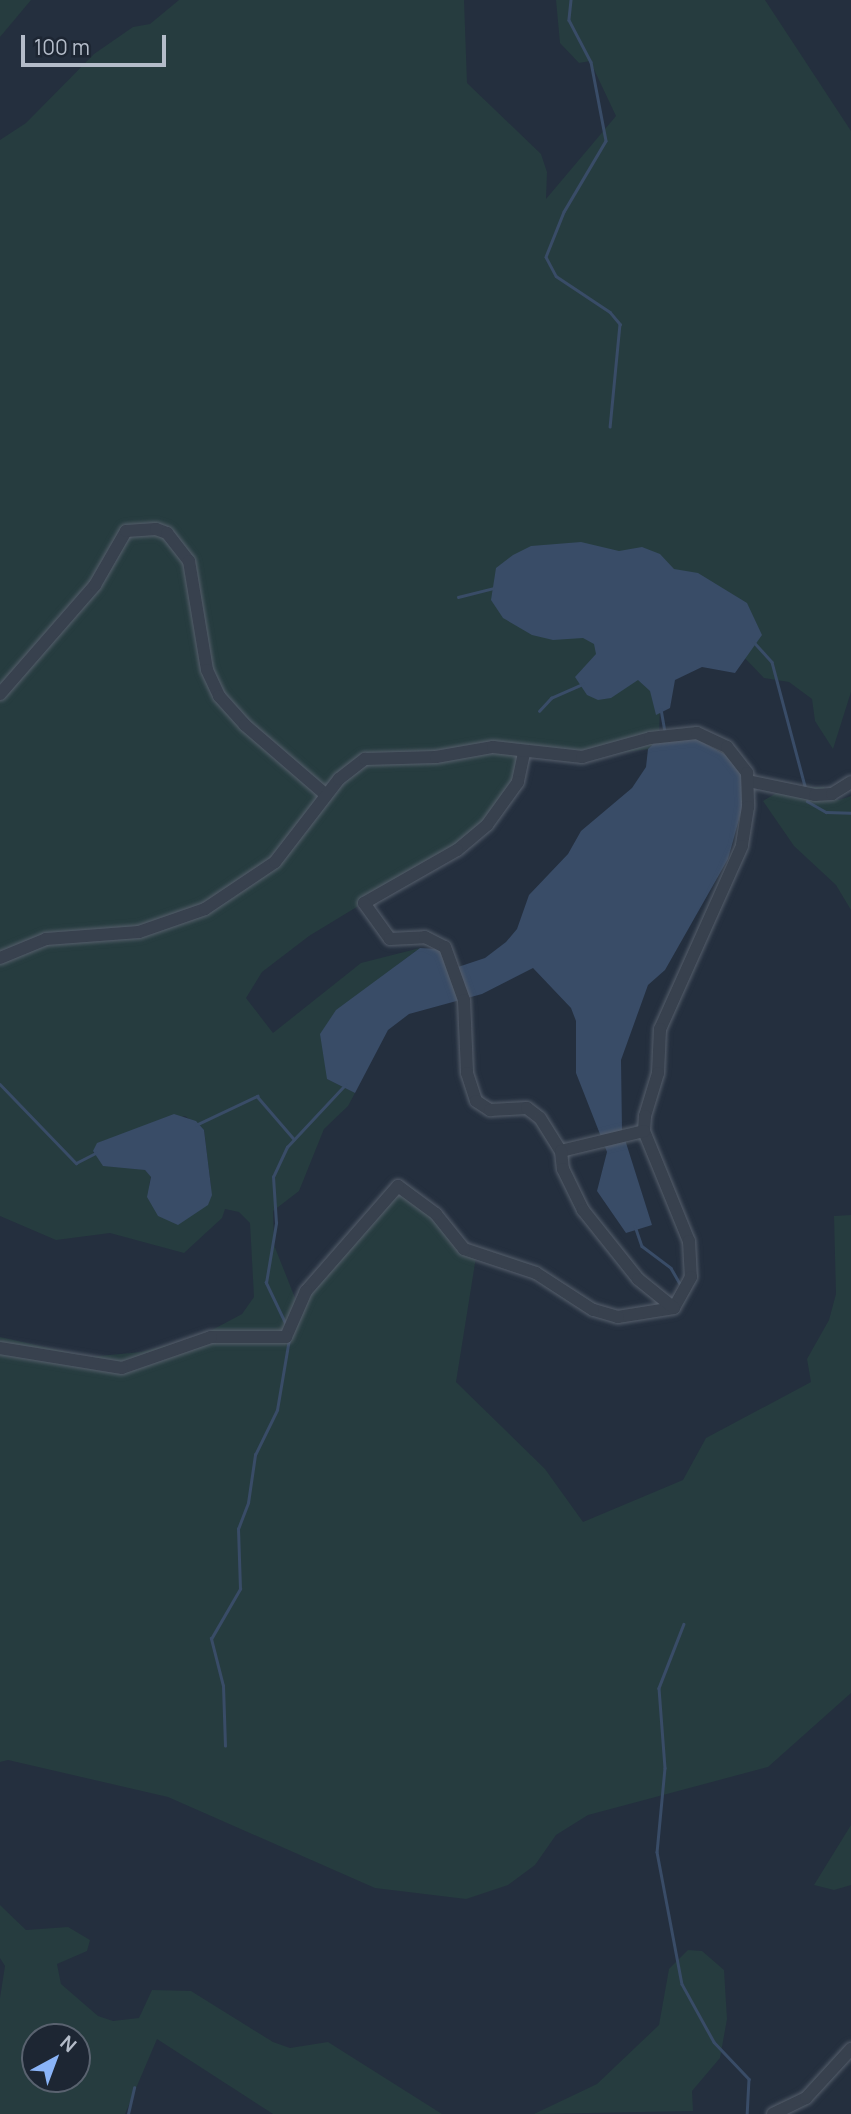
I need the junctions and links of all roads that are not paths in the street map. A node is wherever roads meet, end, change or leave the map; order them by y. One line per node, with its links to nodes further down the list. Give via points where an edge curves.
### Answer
1 (0, 694): 5 (street, via 96,585 126,531 156,529 167,533 189,561 207,670 219,696 245,725)
2 (524, 753): 3 (street, via 582,757 650,738 698,733 727,747 741,762); 5 (street, via 493,747 436,757 365,759 338,779); 8 (street, via 518,782 487,825 457,850 363,903 390,939 425,937 445,947 464,1000 467,1073 476,1101 490,1111 527,1108 540,1118)
3 (748, 781): 4 (street, via 815,795 832,794); 7 (street, via 742,846 660,1029 658,1073)
4 (851, 782)
5 (326, 795): 6 (street, via 275,862 205,909 139,932 46,939)
6 (0, 958)
7 (644, 1131): 8 (street); 9 (street, via 689,1241 691,1277)
8 (561, 1151): 9 (street, via 565,1181 583,1210 638,1279)
9 (674, 1308): 10 (street, via 618,1317 593,1310 536,1273 464,1249 436,1214 398,1186 310,1287 286,1337 211,1337 122,1368)
10 (0, 1348)
11 (851, 2049): 12 (street, via 806,2098)
12 (773, 2114)

